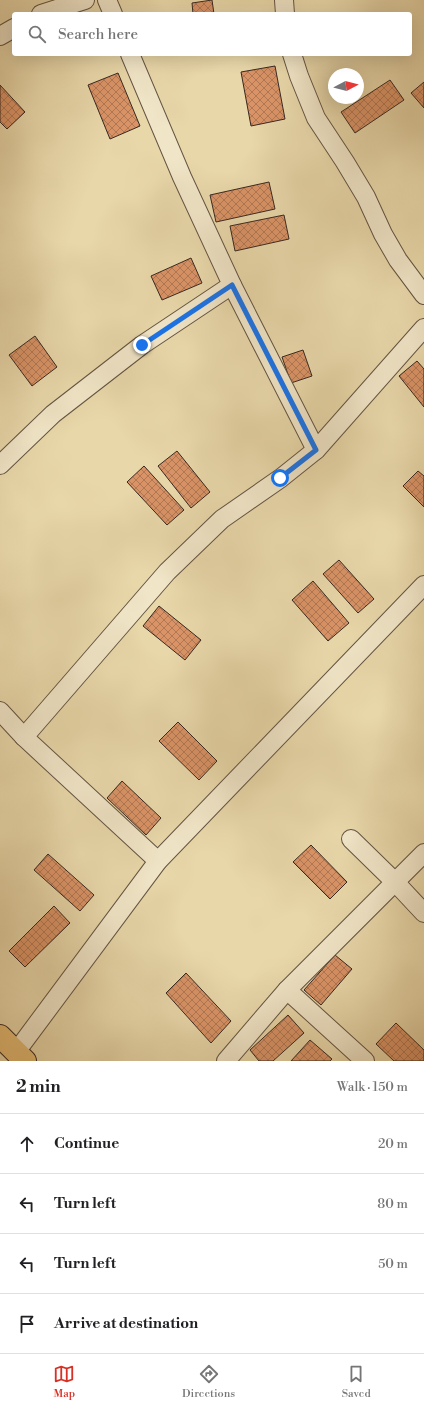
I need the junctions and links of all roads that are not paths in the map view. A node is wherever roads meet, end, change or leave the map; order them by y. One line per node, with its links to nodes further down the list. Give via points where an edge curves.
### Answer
1 (85, 0): 4 (street)
2 (107, 0): 5 (street)
3 (284, 0): 6 (street)
4 (47, 12)
5 (112, 12)
6 (285, 12)
7 (12, 29): 8 (street)
8 (0, 36)
9 (131, 56): 11 (street, via 182,177)
10 (293, 56): 12 (street, via 316,118 366,196 398,260)
11 (232, 285): 14 (street); 15 (street, via 136,350 53,414)
12 (424, 295)
13 (424, 328): 14 (street)
14 (316, 450): 18 (street, via 222,519 167,572)
15 (0, 464)
16 (424, 585): 21 (street)
17 (0, 711): 18 (street)
18 (24, 737): 21 (street)
19 (351, 838): 22 (street)
20 (424, 853): 22 (street)
21 (158, 861): 26 (street)
22 (395, 882): 23 (street); 24 (street)
23 (424, 913)
24 (287, 990): 27 (street); 28 (street)
25 (0, 1036): 26 (highway)
26 (21, 1057)
27 (226, 1061)
28 (365, 1061)

